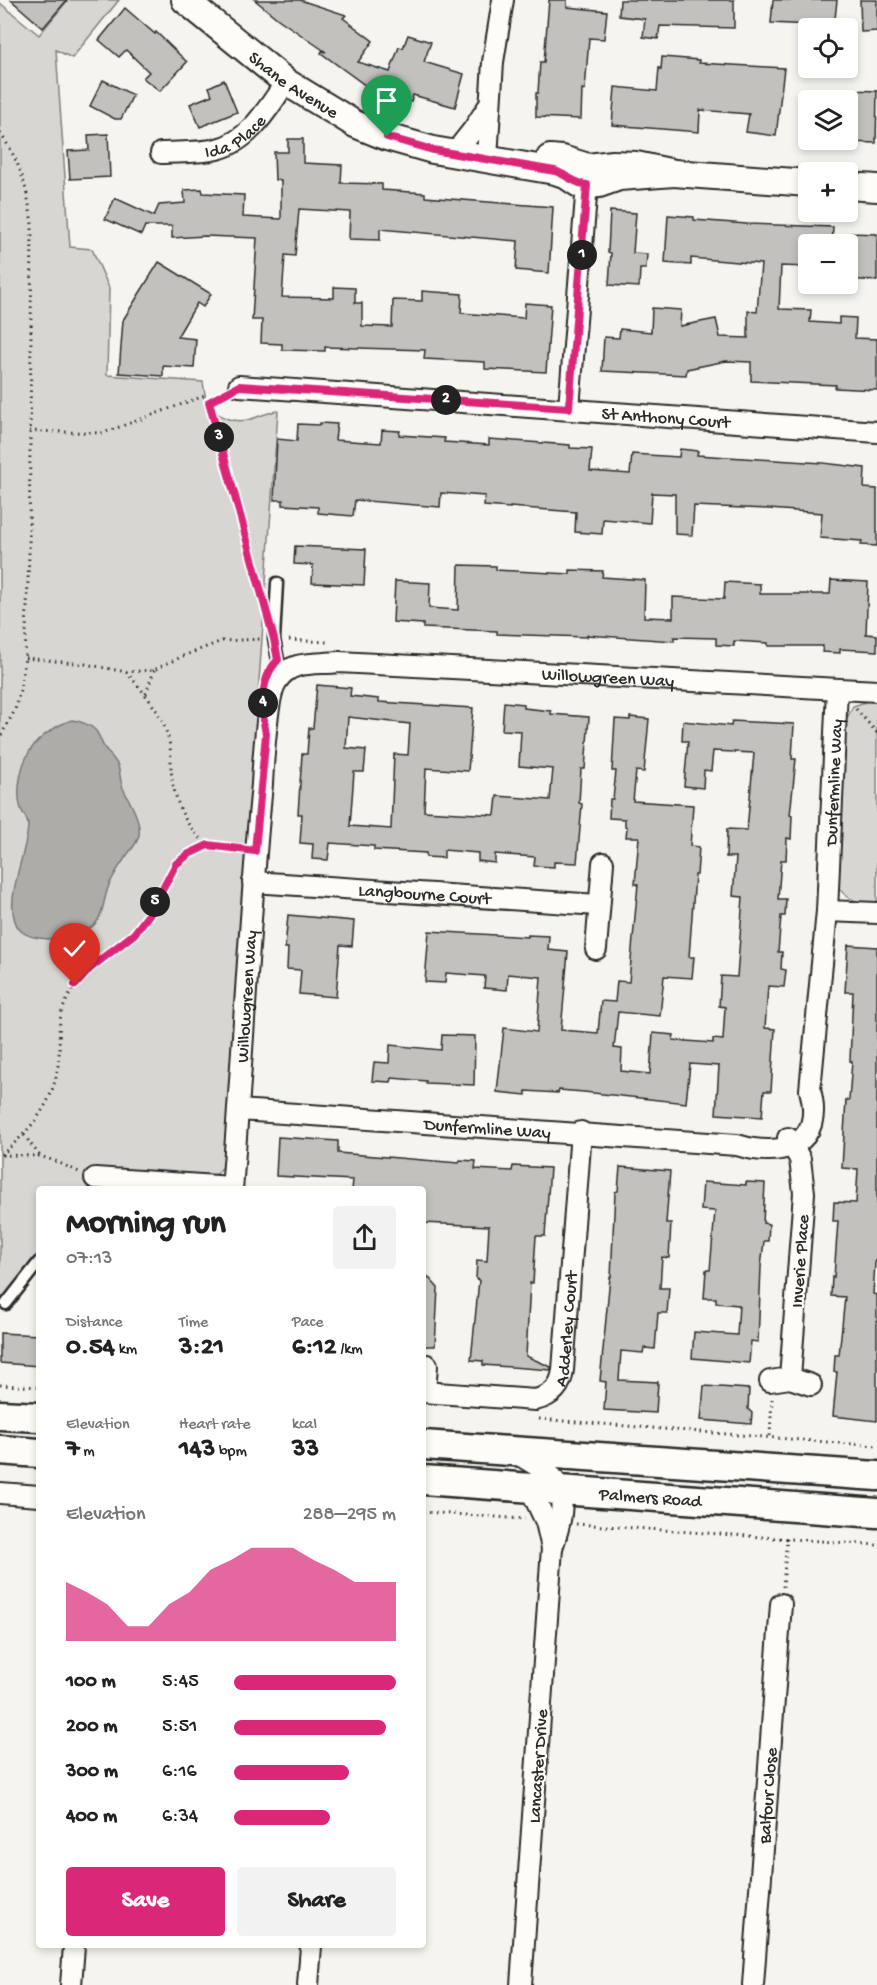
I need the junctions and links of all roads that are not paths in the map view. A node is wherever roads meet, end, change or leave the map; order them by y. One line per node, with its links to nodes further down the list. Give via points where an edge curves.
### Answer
1 (503, 0): 4 (street)
2 (196, 4): 3 (street, Shane Avenue)
3 (286, 82): 5 (street, Ida Place, via 237,142 216,149); 6 (street, Shane Avenue, via 355,124 412,145)
4 (489, 105): 6 (street); 7 (street)
5 (161, 153)
6 (454, 154): 7 (street, Shane Avenue)
7 (487, 158): 8 (street, Shane Avenue, via 562,159)
8 (587, 176): 9 (street, Shane Avenue, via 613,164); 13 (street)
9 (798, 182)
10 (858, 187): 11 (street)
11 (877, 188)
12 (239, 386): 13 (street, St Anthony Court)
13 (569, 408): 14 (street, St Anthony Court)
14 (877, 432)
15 (277, 583): 16 (lane, via 274,639)
16 (282, 665): 18 (street, Willowgreen Way, via 339,662); 20 (street, Willowgreen Way, via 274,684 266,734)
17 (877, 691): 18 (street, Willowgreen Way)
18 (837, 698): 22 (street, Dunfermline Way)
19 (603, 863): 21 (street)
20 (253, 882): 21 (street, Langbourne Court); 25 (street, Willowgreen Way)
21 (598, 905): 24 (street)
22 (826, 910): 23 (street); 27 (street, Dunfermline Way, via 810,1090)
23 (877, 913)
24 (596, 949)
25 (239, 1110): 26 (street, Dunfermline Way); 30 (street, Willowgreen Way)
26 (581, 1132): 27 (street, Dunfermline Way, via 737,1145 766,1151); 38 (street, Adderley Court, via 560,1384 550,1395 536,1400)
27 (791, 1142): 35 (street, Inverie Place, via 800,1159 804,1193)
28 (95, 1178): 29 (street)
29 (126, 1186)
30 (232, 1186)
31 (36, 1266): 32 (lane)
32 (6, 1304)
33 (427, 1365): 34 (street, Adderley Court)
34 (426, 1374)
35 (790, 1378): 36 (street); 37 (street)
36 (811, 1385)
37 (770, 1387)
38 (426, 1392)
39 (0, 1415): 40 (main road)
40 (36, 1417)
41 (426, 1444): 43 (main road, Palmers Road)
42 (0, 1450): 44 (main road)
43 (513, 1451): 45 (main road, Palmers Road); 48 (street, via 549,1475)
44 (36, 1453)
45 (877, 1476)
46 (426, 1480): 47 (main road, Palmers Road)
47 (530, 1488): 48 (main road, Palmers Road); 52 (street)
48 (558, 1490): 51 (main road, Palmers Road); 52 (street, Lancaster Drive, via 562,1513)
49 (0, 1493): 50 (street)
50 (36, 1496)
51 (877, 1513)
52 (553, 1522): 58 (street, Lancaster Drive)
53 (781, 1604): 59 (street, Balfour Close)
54 (74, 1948): 56 (street)
55 (311, 1948): 57 (street)
56 (71, 1985)
57 (308, 1985)
58 (521, 1985)
59 (753, 1985)

